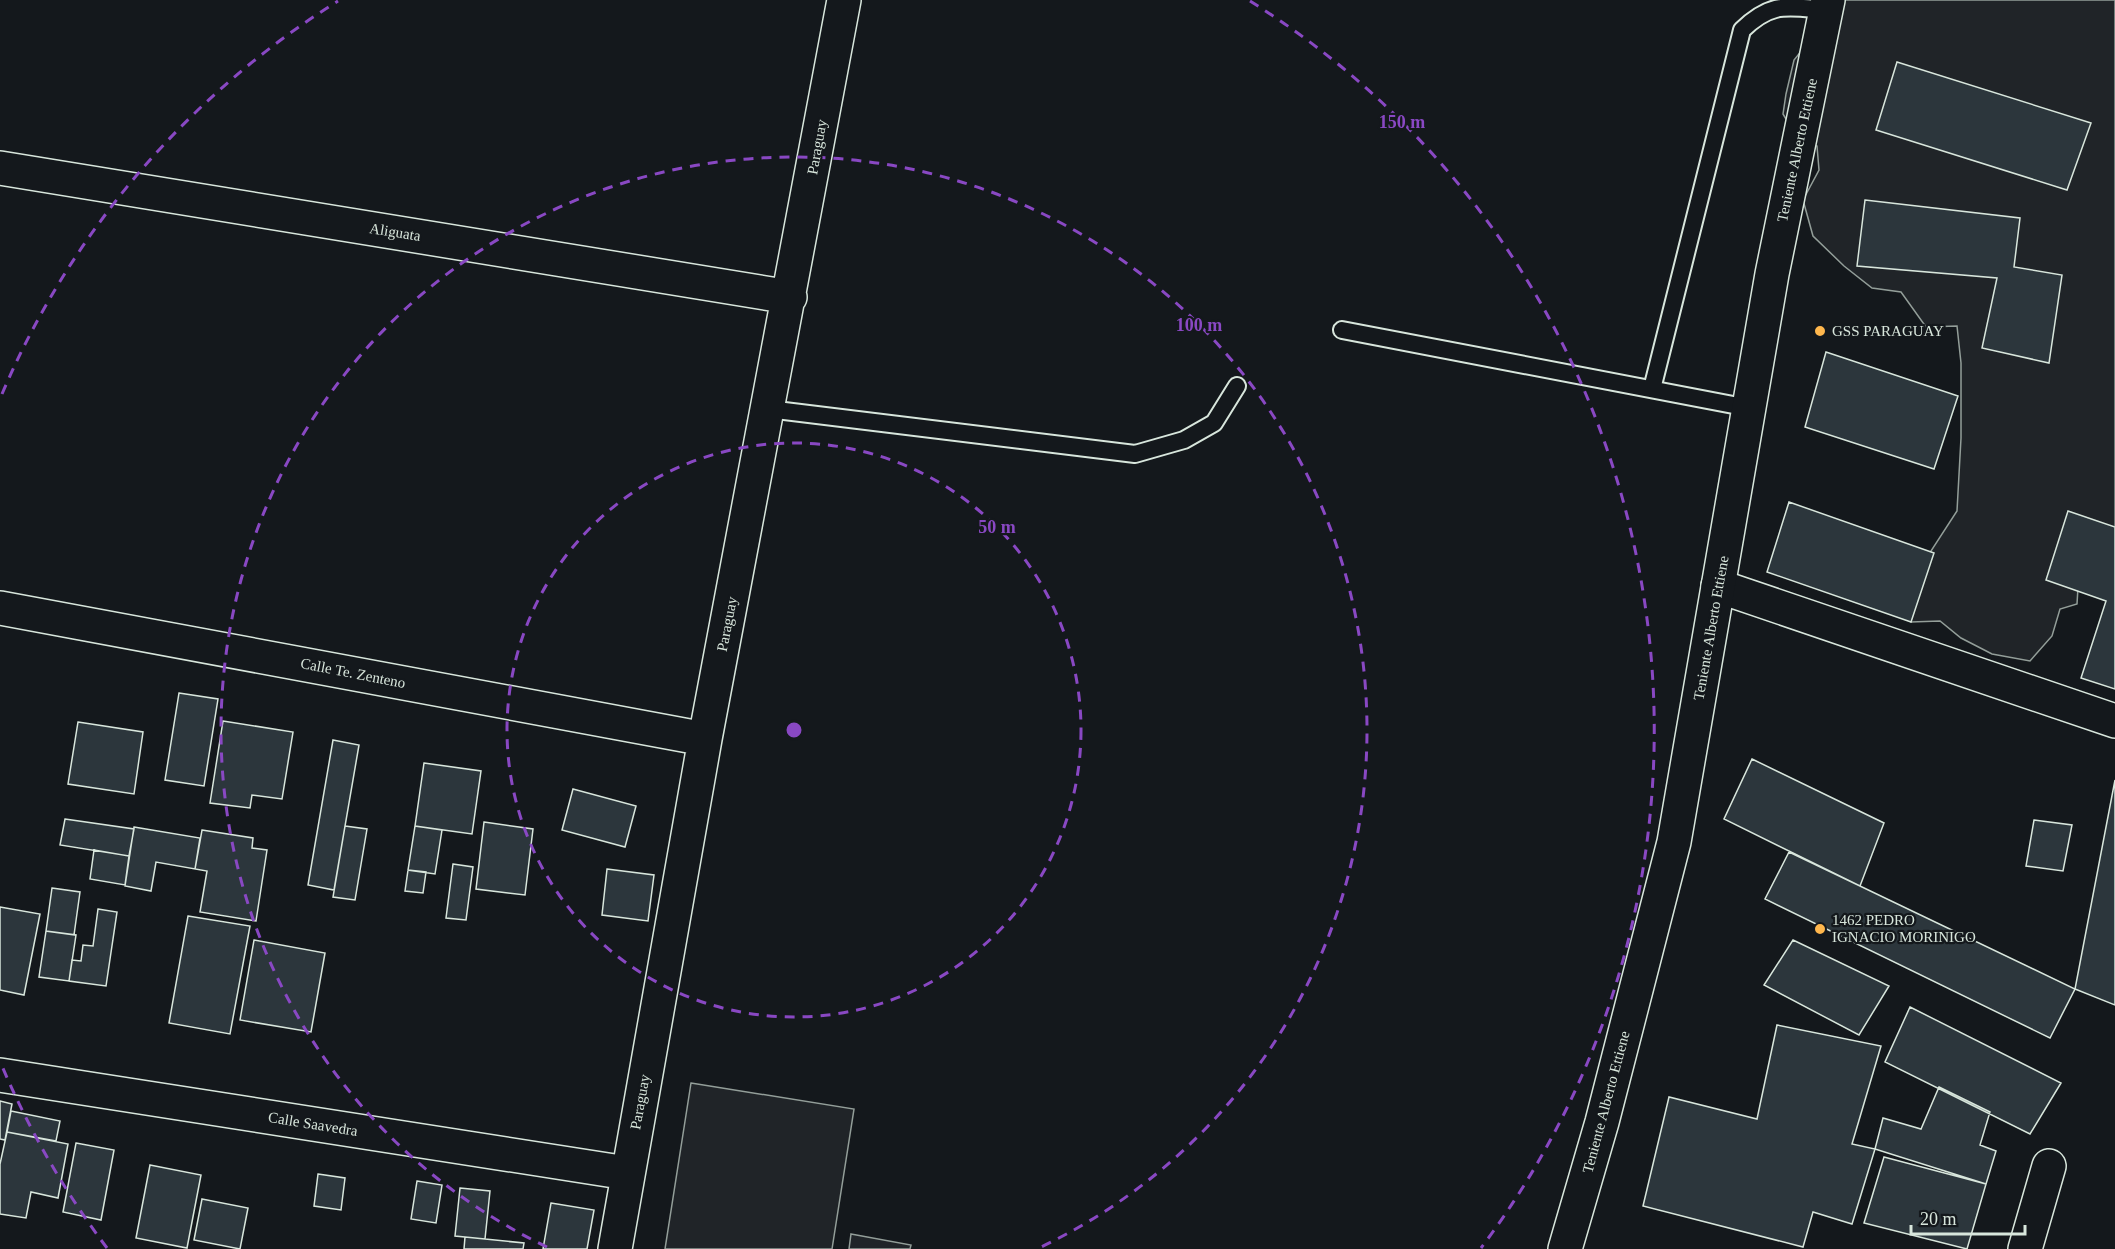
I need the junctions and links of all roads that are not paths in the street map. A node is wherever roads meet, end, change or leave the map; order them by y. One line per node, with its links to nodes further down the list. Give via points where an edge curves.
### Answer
1 (844, 0): 4 (street, Paraguay)
2 (1827, 5): 7 (lane, via 1782,7 1758,15 1742,30); 8 (street, Teniente Alberto Ettiene)
3 (0, 168): 4 (street, Aliguata)
4 (790, 297): 9 (street, Paraguay)
5 (1342, 330): 7 (lane)
6 (1237, 386): 9 (lane, via 1214,423 1184,440 1135,454)
7 (1652, 389): 8 (lane)
8 (1749, 408): 10 (street, Teniente Alberto Ettiene)
9 (768, 409): 13 (street, Paraguay)
10 (1718, 586): 12 (street); 18 (street, Teniente Alberto Ettiene, via 1674,842)
11 (0, 608): 13 (street, Calle Te. Zenteno)
12 (2115, 721)
13 (705, 739): 16 (street, Paraguay)
14 (0, 1075): 16 (street, Calle Saavedra)
15 (2049, 1166): 19 (street)
16 (627, 1173): 17 (street, Paraguay)
17 (615, 1249)
18 (1565, 1249)
19 (2025, 1249)

